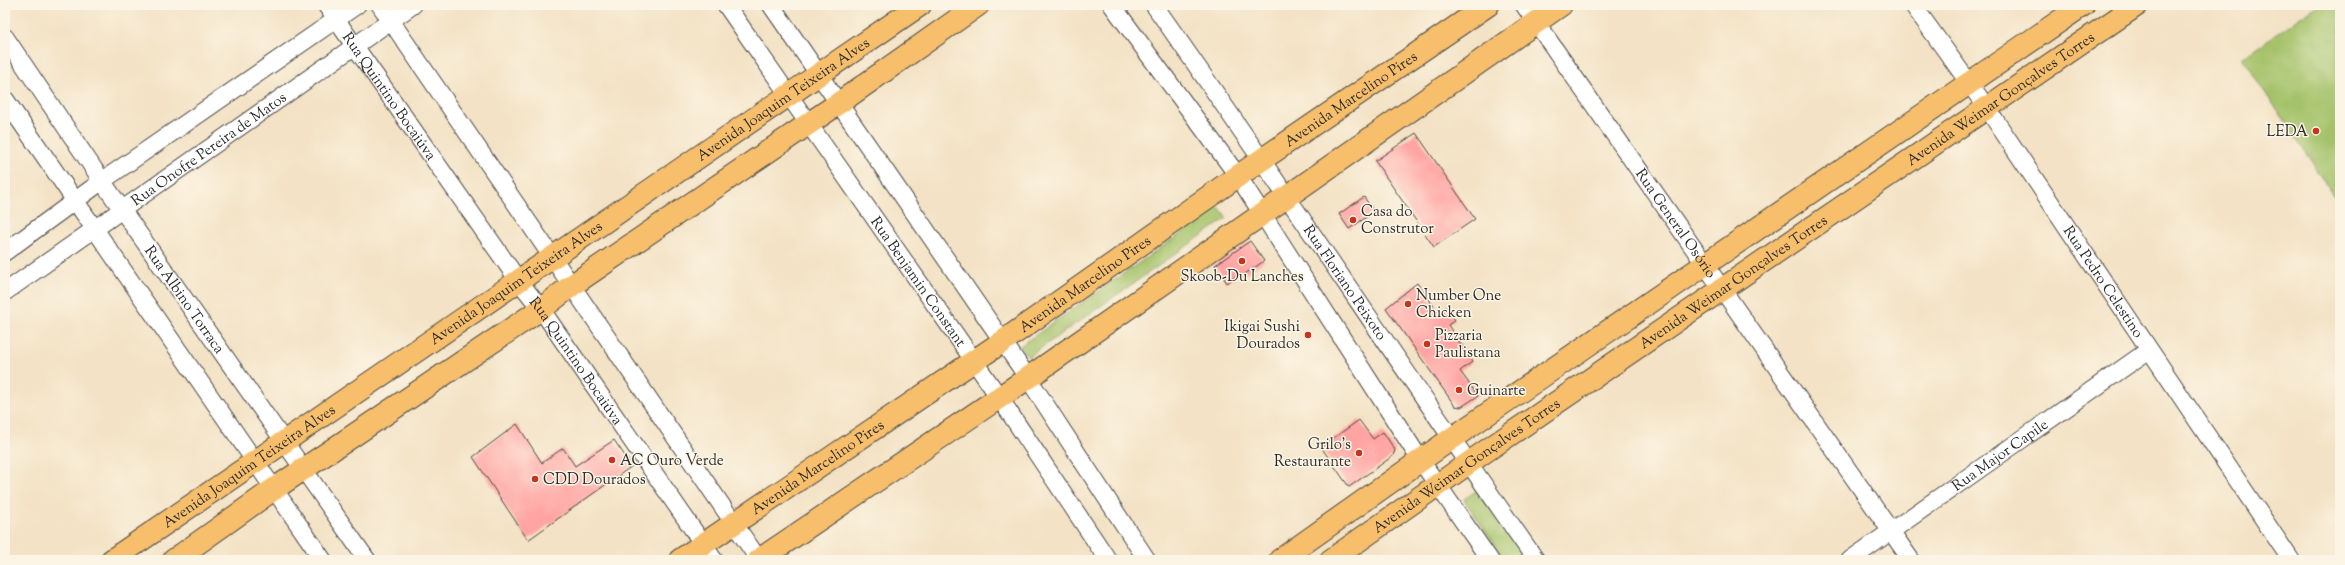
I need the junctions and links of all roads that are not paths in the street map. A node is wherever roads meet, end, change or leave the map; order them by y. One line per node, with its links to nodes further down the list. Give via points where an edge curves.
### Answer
1 (326, 5): 17 (street, Rua Quintino Bocaiúva)
2 (357, 5): 17 (street)
3 (380, 5): 18 (street)
4 (413, 5): 18 (street, Rua Onofre Pereira de Matos)
5 (726, 5): 23 (street, Rua Benjamin Constant)
6 (771, 5): 21 (street)
7 (920, 5): 21 (main road, Avenida Joaquim Teixeira Alves)
8 (978, 5): 25 (main road)
9 (1112, 5): 29 (street, Rua Floriano Peixoto)
10 (1154, 5): 28 (street, Rua Floriano Peixoto)
11 (1488, 5): 28 (main road, Avenida Marcelino Pires)
12 (1561, 5): 16 (main road)
13 (1913, 5): 22 (street, Rua Pedro Celestino)
14 (2083, 5): 22 (main road, Avenida Weimar Gonçalves Torres)
15 (2137, 5): 26 (main road, Avenida Weimar Gonçalves Torres)
16 (1530, 14): 31 (main road); 38 (street, Rua General Osório)
17 (336, 19): 20 (street, Rua Quintino Bocaiúva); 30 (street)
18 (391, 20): 20 (street, Rua Onofre Pereira de Matos); 37 (street)
19 (5, 37): 30 (street, Rua Albino Torraca)
20 (356, 45): 33 (street, Rua Onofre Pereira de Matos); 39 (street, Rua Quintino Bocaiúva)
21 (819, 75): 23 (main road, Avenida Joaquim Teixeira Alves); 25 (street)
22 (1968, 82): 26 (street, Rua Pedro Celestino); 38 (main road, Avenida Weimar Gonçalves Torres)
23 (788, 95): 27 (street, Rua Benjamin Constant); 37 (main road, Avenida Joaquim Teixeira Alves)
24 (5, 99): 32 (street)
25 (839, 103): 27 (main road); 44 (street)
26 (1987, 108): 41 (main road, Avenida Weimar Gonçalves Torres); 45 (street, Rua Pedro Celestino)
27 (808, 123): 40 (main road); 46 (street, Rua Benjamin Constant)
28 (1263, 159): 29 (main road, Avenida Marcelino Pires); 31 (street, Rua Floriano Peixoto)
29 (1238, 176): 34 (street, Rua Floriano Peixoto); 44 (main road, Avenida Marcelino Pires)
30 (102, 181): 32 (street); 33 (street, Rua Albino Torraca)
31 (1287, 198): 34 (main road); 49 (street, Rua Floriano Peixoto)
32 (75, 202): 35 (street); 36 (street)
33 (123, 209): 35 (street, Rua Onofre Pereira de Matos); 50 (street, Rua Albino Torraca)
34 (1262, 215): 47 (main road); 52 (street, Rua Floriano Peixoto)
35 (95, 229): 42 (street, Rua Onofre Pereira de Matos); 51 (street)
36 (5, 252)
37 (552, 257): 39 (main road, Avenida Joaquim Teixeira Alves); 40 (street)
38 (1704, 266): 41 (street, Rua General Osório); 49 (main road, Avenida Weimar Gonçalves Torres)
39 (518, 280): 43 (street, Rua Quintino Bocaiúva); 50 (main road, Avenida Joaquim Teixeira Alves)
40 (571, 286): 43 (main road); 57 (street)
41 (1722, 291): 53 (main road, Avenida Weimar Gonçalves Torres); 58 (street, Rua General Osório)
42 (5, 292)
43 (541, 309): 54 (main road); 59 (street, Rua Quintino Bocaiúva)
44 (1002, 342): 46 (main road, Avenida Marcelino Pires); 47 (street)
45 (2149, 350): 58 (street, Rua Major Capile); 74 (street, Rua Pedro Celestino)
46 (973, 361): 48 (street, Rua Benjamin Constant); 57 (main road, Avenida Marcelino Pires)
47 (1028, 378): 48 (main road); 67 (street)
48 (999, 397): 65 (main road); 66 (street, Rua Benjamin Constant)
49 (1451, 439): 52 (main road, Avenida Weimar Gonçalves Torres); 53 (street, Rua Floriano Peixoto)
50 (284, 440): 51 (main road, Avenida Joaquim Teixeira Alves); 54 (street, Rua Albino Torraca)
51 (254, 460): 56 (street); 60 (main road, Avenida Joaquim Teixeira Alves)
52 (1420, 462): 55 (street, Rua Floriano Peixoto); 68 (main road, Avenida Weimar Gonçalves Torres)
53 (1468, 463): 55 (main road, Avenida Weimar Gonçalves Torres); 71 (street, Rua Floriano Peixoto)
54 (305, 469): 56 (main road); 63 (street, Rua Albino Torraca)
55 (1437, 485): 69 (main road, Avenida Weimar Gonçalves Torres); 70 (street, Rua Floriano Peixoto)
56 (274, 489): 61 (main road); 62 (street)
57 (733, 524): 59 (main road, Avenida Marcelino Pires); 65 (street)
58 (1892, 532): 72 (street, Rua Major Capile); 73 (street, Rua General Osório)
59 (708, 552): 64 (main road, Avenida Marcelino Pires)
60 (112, 560)
61 (174, 560)
62 (323, 560)
63 (367, 560)
64 (680, 560)
65 (759, 560)
66 (1108, 560)
67 (1147, 560)
68 (1280, 560)
69 (1331, 560)
70 (1490, 560)
71 (1536, 560)
72 (1850, 560)
73 (1911, 560)
74 (2291, 560)

